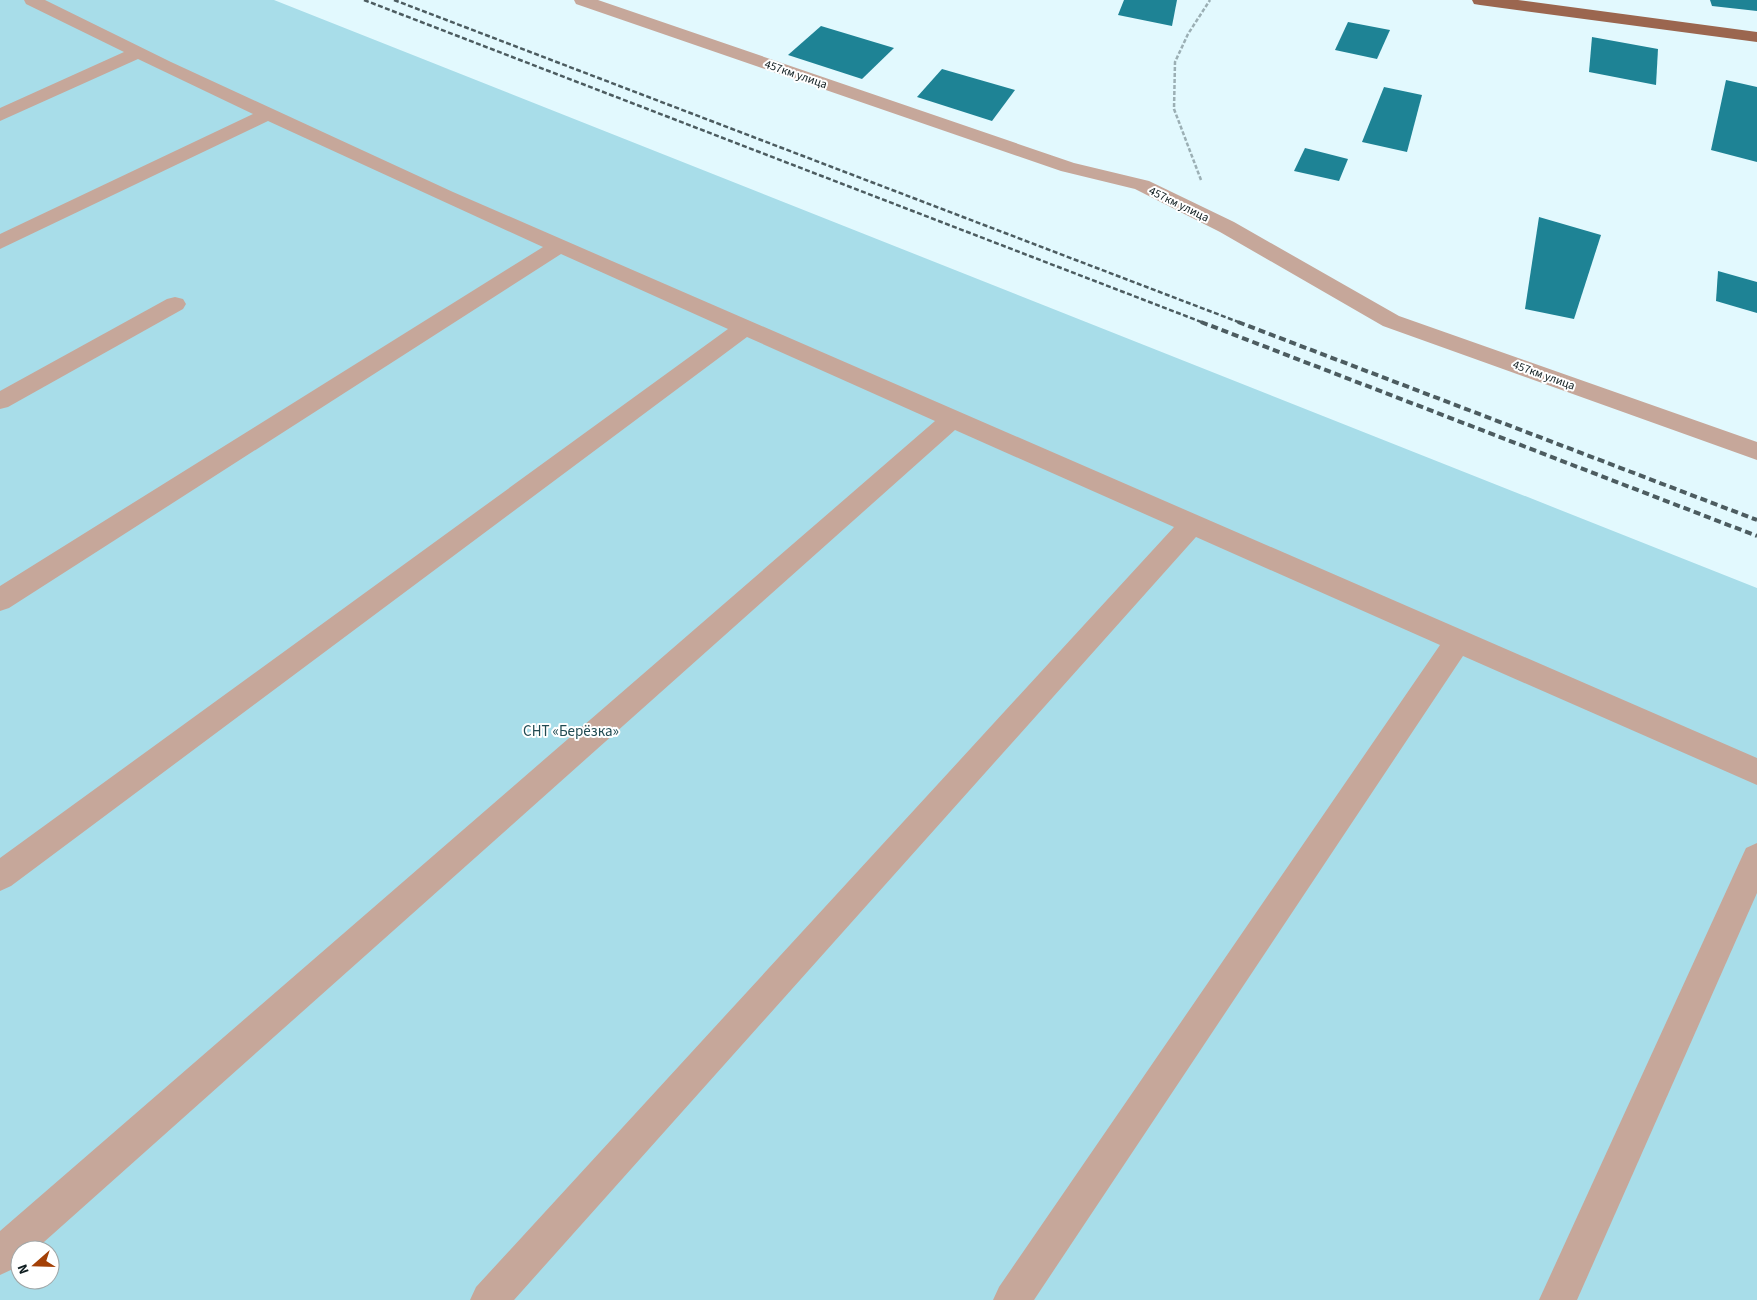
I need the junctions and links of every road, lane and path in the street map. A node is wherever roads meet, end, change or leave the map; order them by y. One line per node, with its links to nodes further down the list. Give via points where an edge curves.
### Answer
1 (32, 0): 6 (street)
2 (582, 0): 16 (street, 457км улица, via 1068,167 1142,185 1227,227 1391,321)
3 (1210, 0): 9 (path, via 1175,62 1174,109)
4 (1480, 0): 5 (main road)
5 (1757, 36)
6 (139, 52): 7 (street); 8 (street)
7 (270, 113): 10 (street); 11 (street)
8 (0, 115)
9 (1201, 181)
10 (0, 242)
11 (559, 246): 13 (street); 18 (street)
12 (175, 304): 14 (street)
13 (746, 328): 15 (street); 22 (street)
14 (0, 402)
15 (953, 418): 17 (street); 23 (street)
16 (1757, 451)
17 (1192, 524): 19 (street); 24 (street)
18 (0, 600)
19 (1458, 641): 20 (street); 25 (street)
20 (1757, 772)
21 (1757, 858): 26 (street)
22 (0, 876)
23 (0, 1256)
24 (488, 1300)
25 (1012, 1300)
26 (1558, 1300)

